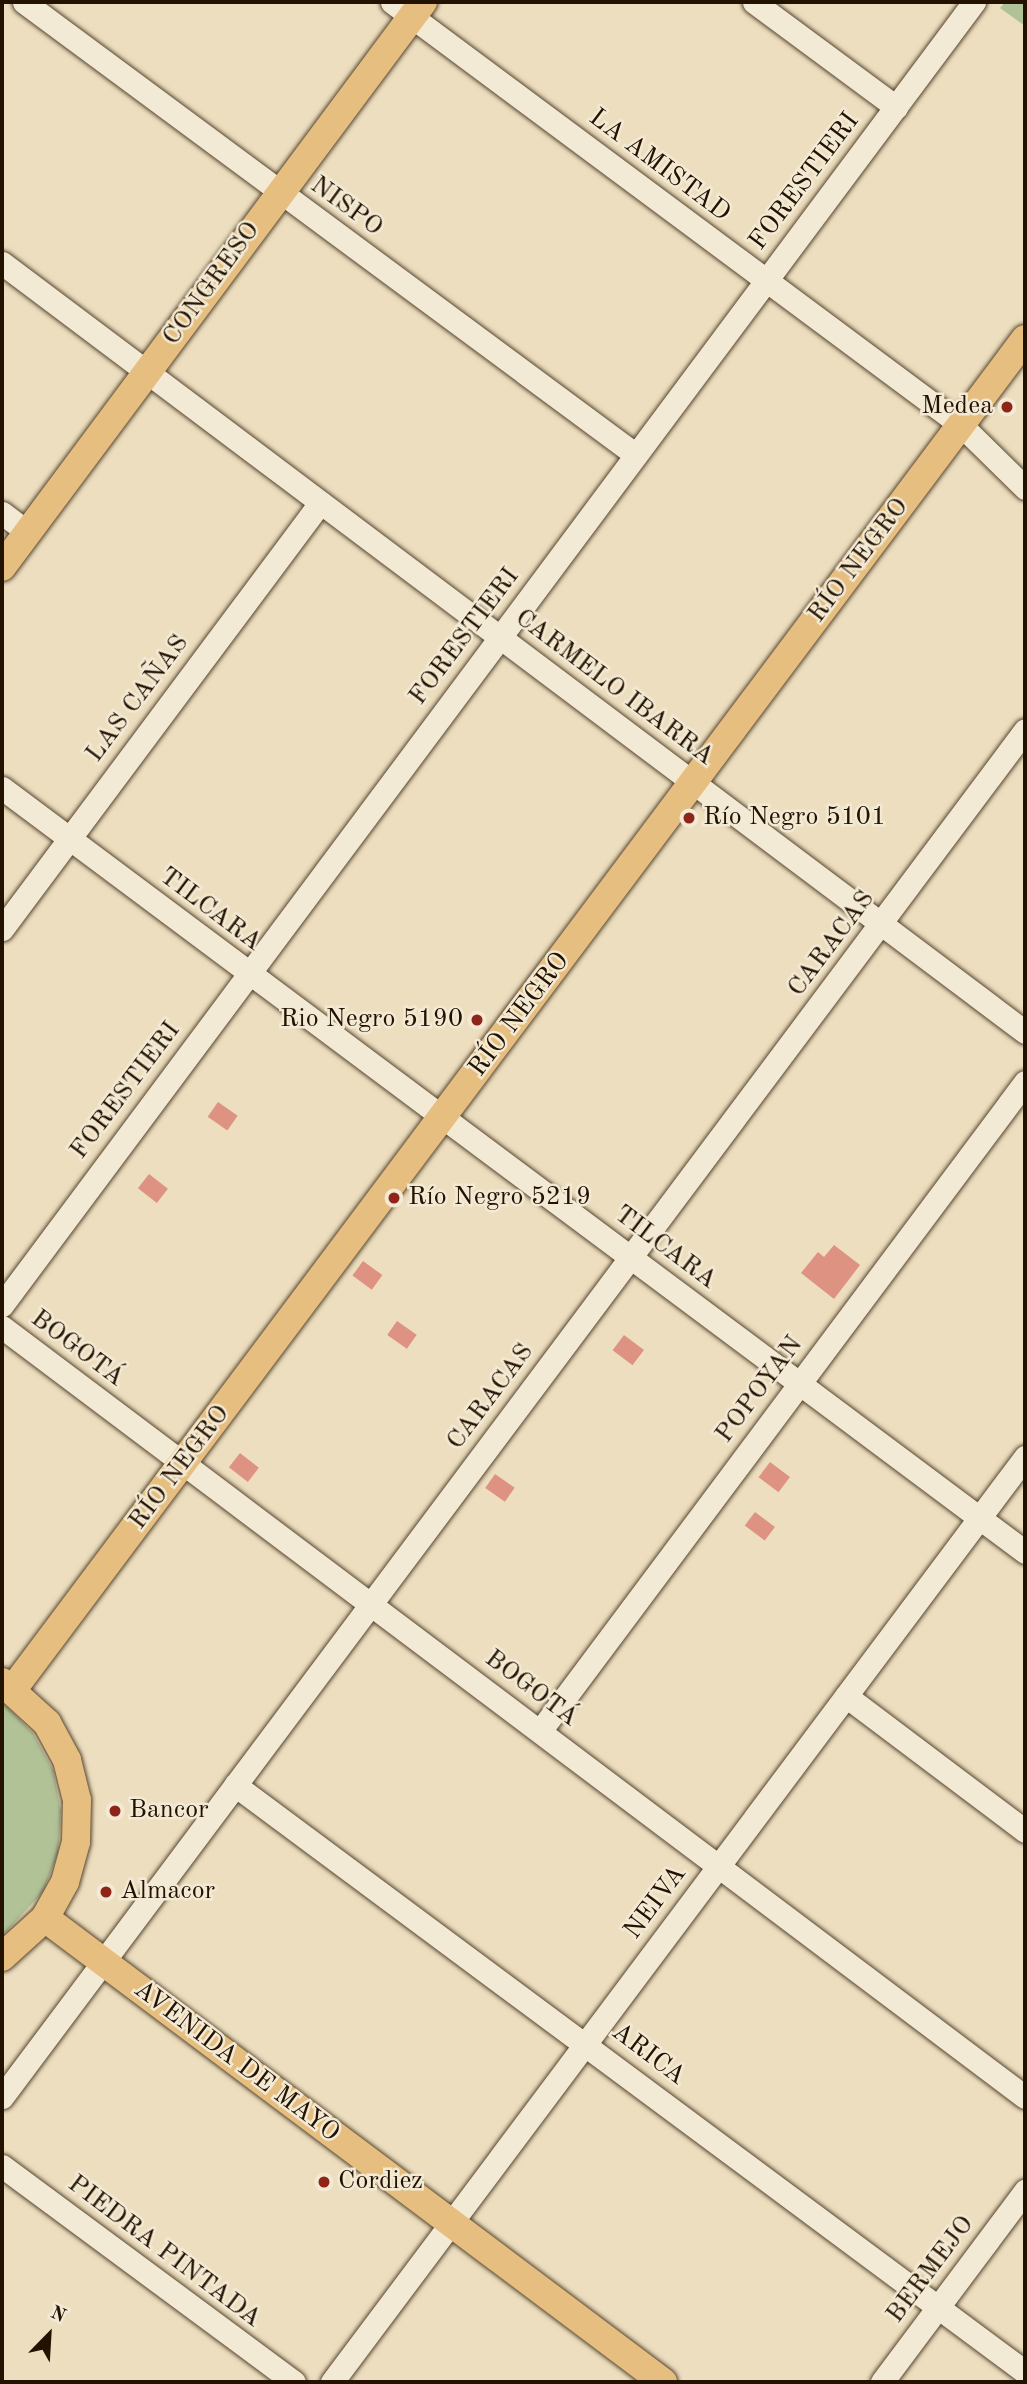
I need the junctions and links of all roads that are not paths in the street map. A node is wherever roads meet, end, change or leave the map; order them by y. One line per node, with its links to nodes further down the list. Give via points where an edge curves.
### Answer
1 (24, 2): 6 (street, NISPO)
2 (754, 2): 5 (street)
3 (974, 2): 5 (street, FORESTIERI)
4 (409, 7): 6 (main road, CONGRESO); 8 (street, LA AMISTAD)
5 (896, 107): 8 (street, FORESTIERI)
6 (279, 193): 10 (main road, CONGRESO); 12 (street, NISPO)
7 (2, 263): 10 (street, CARMELO IBARRA)
8 (766, 280): 11 (street, LA AMISTAD); 12 (street, FORESTIERI)
9 (1025, 339): 11 (main road, RÍO NEGRO)
10 (146, 373): 14 (street, CARMELO IBARRA); 16 (main road, CONGRESO)
11 (961, 425): 13 (street, LA AMISTAD); 20 (main road, RÍO NEGRO)
12 (636, 455): 18 (street, FORESTIERI)
13 (1025, 488)
14 (320, 503): 18 (street, CARMELO IBARRA); 22 (street, LAS CAÑAS)
15 (2, 513): 16 (street)
16 (27, 532): 17 (main road, CONGRESO)
17 (2, 567)
18 (500, 638): 20 (street, CARMELO IBARRA); 25 (street, FORESTIERI)
19 (1025, 730): 23 (street, CARACAS)
20 (693, 783): 23 (street, CARMELO IBARRA); 28 (main road, RÍO NEGRO)
21 (2, 788): 22 (street, TILCARA)
22 (69, 838): 24 (street, LAS CAÑAS); 25 (street, TILCARA)
23 (882, 924): 26 (street, CARMELO IBARRA); 29 (street, CARACAS)
24 (2, 929)
25 (248, 974): 28 (street, TILCARA); 30 (street, FORESTIERI)
26 (1025, 1032)
27 (1025, 1082): 32 (street, POPOYAN)
28 (443, 1117): 29 (street, TILCARA); 34 (main road, RÍO NEGRO)
29 (631, 1258): 32 (street, TILCARA); 37 (street, CARACAS)
30 (2, 1305)
31 (2, 1327): 34 (street, BOGOTÁ)
32 (799, 1384): 35 (street, TILCARA); 40 (street, POPOYAN)
33 (1025, 1457): 35 (street, NEIVA)
34 (184, 1463): 37 (street, BOGOTÁ); 38 (main road, RÍO NEGRO)
35 (980, 1517): 36 (street, TILCARA); 39 (street, NEIVA)
36 (1025, 1552)
37 (371, 1605): 40 (street, BOGOTÁ); 41 (street, CARACAS)
38 (7, 1686): 44 (main road, via 47,1723 67,1760 77,1800 76,1842 65,1882)
39 (846, 1696): 42 (street); 43 (street, NEIVA)
40 (540, 1731): 43 (street, BOGOTÁ)
41 (235, 1786): 46 (street, CARACAS); 47 (street, ARICA)
42 (1025, 1831)
43 (719, 1866): 47 (street, NEIVA); 49 (street, BOGOTÁ)
44 (45, 1919): 45 (main road); 46 (main road, AVENIDA DE MAYO)
45 (2, 1956)
46 (103, 1963): 48 (street, CARACAS); 52 (main road, AVENIDA DE MAYO)
47 (586, 2044): 52 (street, NEIVA); 53 (street, ARICA)
48 (2, 2097)
49 (1025, 2097)
50 (2, 2166): 55 (street, PIEDRA PINTADA)
51 (1025, 2191): 53 (street, BERMEJO)
52 (451, 2223): 56 (street, NEIVA); 57 (main road, AVENIDA DE MAYO)
53 (938, 2307): 54 (street, ARICA); 58 (street, BERMEJO)
54 (1025, 2372)
55 (293, 2382)
56 (332, 2382)
57 (663, 2382)
58 (882, 2382)

